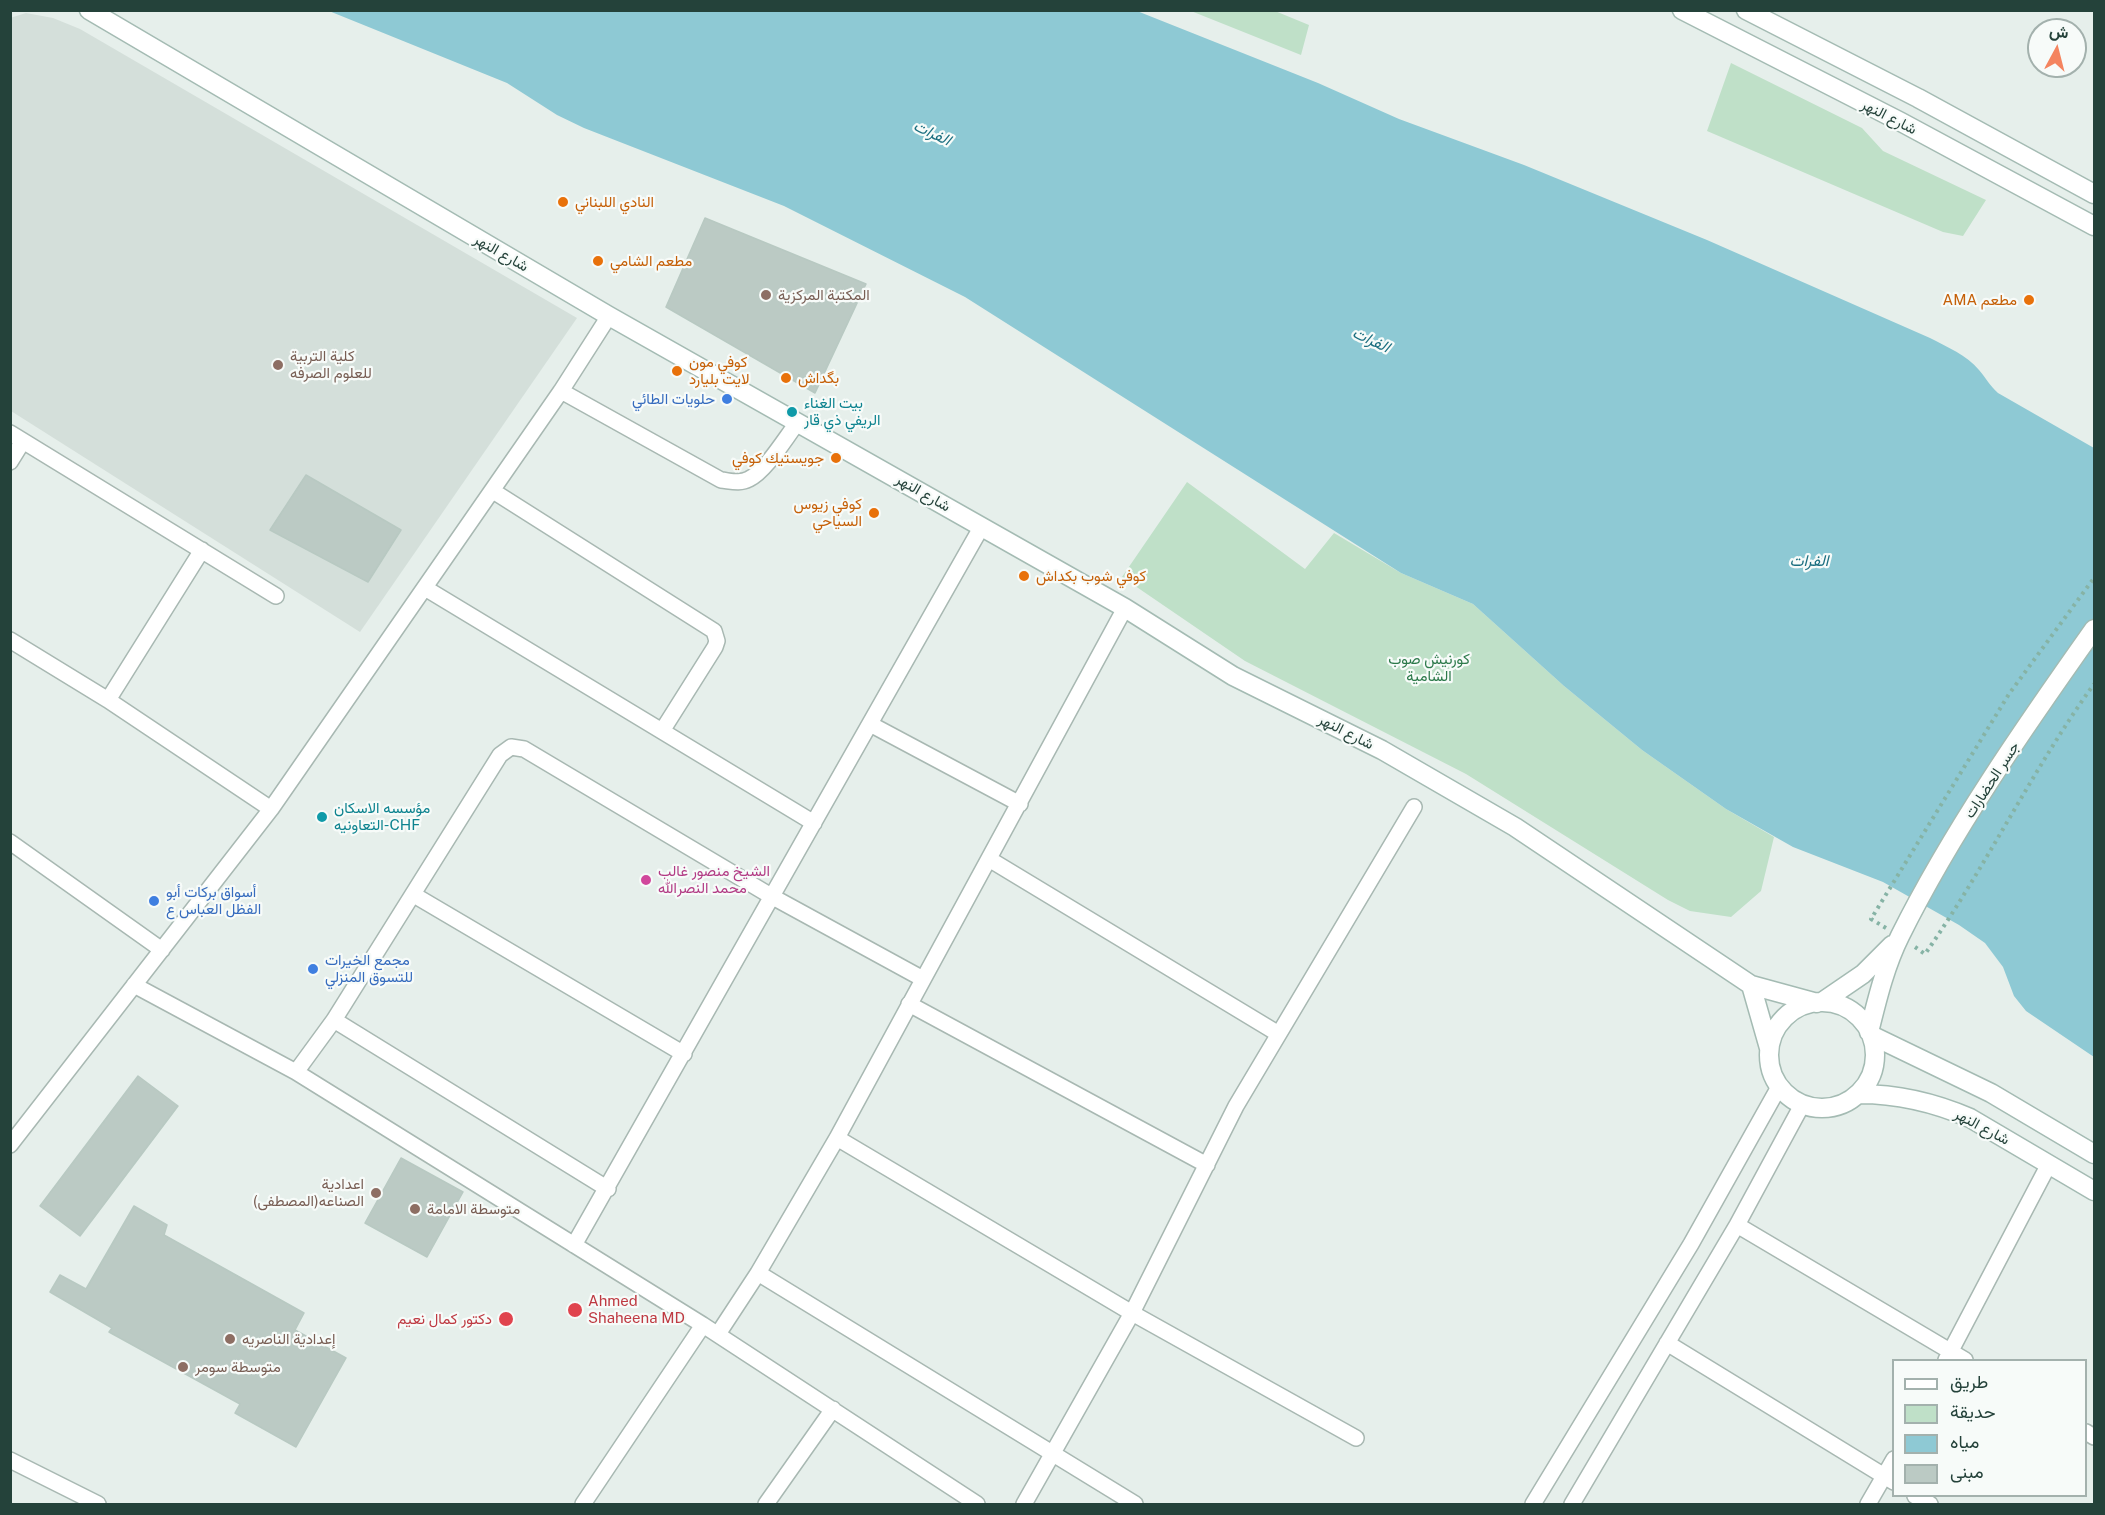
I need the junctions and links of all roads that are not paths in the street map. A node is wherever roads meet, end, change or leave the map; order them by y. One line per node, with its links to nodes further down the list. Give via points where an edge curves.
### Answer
1 (88, 10): 8 (main road, شارع النهر)
2 (1682, 10): 5 (main road, شارع النهر)
3 (1746, 10): 4 (main road, شارع النهر)
4 (1918, 98): 5 (main road); 6 (main road, شارع النهر)
5 (1901, 122): 7 (main road, شارع النهر)
6 (2094, 194)
7 (2094, 226)
8 (609, 316): 9 (street); 10 (main road, شارع النهر)
9 (561, 391): 10 (street, via 721,480 750,479); 13 (street)
10 (798, 422): 14 (main road, شارع النهر)
11 (17, 437): 12 (street); 15 (street)
12 (10, 462)
13 (493, 491): 16 (street); 23 (street, via 714,631 715,647)
14 (982, 526): 18 (main road, شارع النهر); 22 (street)
15 (202, 550): 17 (street); 21 (street)
16 (425, 588): 23 (street); 26 (street)
17 (276, 596)
18 (1125, 608): 24 (street); 36 (main road, شارع النهر, via 1233,676 1382,750 1515,827)
19 (2094, 629): 32 (main road, جسر الحضارات, via 1962,828)
20 (10, 640): 21 (street)
21 (108, 700): 26 (street)
22 (870, 724): 24 (street); 27 (street)
23 (662, 731): 27 (street)
24 (1020, 804): 29 (street)
25 (1414, 807): 40 (street)
26 (271, 809): 33 (street)
27 (814, 823): 31 (street)
28 (10, 842): 33 (street)
29 (989, 859): 34 (street); 40 (street)
30 (414, 895): 31 (street, via 500,755 511,747 524,749); 39 (street); 43 (street)
31 (771, 896): 34 (street); 43 (street)
32 (1899, 937): 37 (main road, via 1863,974); 41 (main road)
33 (162, 950): 35 (street)
34 (923, 980): 38 (street)
35 (134, 985): 44 (street); 49 (street)
36 (1751, 985): 37 (main road, شارع النهر); 42 (main road)
37 (1819, 1002): 41 (main road, via 1850,1010); 42 (main road, via 1785,1017)
38 (909, 1004): 48 (street); 52 (street)
39 (334, 1020): 44 (street); 53 (street)
40 (1277, 1033): 52 (street)
41 (1870, 1033): 46 (main road, via 1875,1053 1873,1071); 50 (main road, via 1991,1093)
42 (1769, 1048): 45 (main road, via 1770,1069)
43 (684, 1054): 53 (street)
44 (296, 1072): 56 (street)
45 (1779, 1087): 47 (main road); 75 (street, via 1691,1244)
46 (1859, 1094): 47 (main road, via 1832,1107); 51 (main road, شارع النهر, via 1916,1099 1952,1110)
47 (1802, 1105): 55 (street)
48 (837, 1138): 57 (street); 58 (street)
49 (10, 1145)
50 (2094, 1154)
51 (2049, 1164): 54 (main road, شارع النهر); 62 (street)
52 (1207, 1165): 58 (street)
53 (608, 1189): 56 (street)
54 (2094, 1191)
55 (1737, 1225): 61 (street); 62 (street)
56 (574, 1245): 59 (street)
57 (758, 1273): 60 (street); 65 (street)
58 (1132, 1313): 64 (street); 65 (street)
59 (704, 1325): 60 (street); 70 (street)
60 (718, 1334): 63 (street)
61 (1667, 1343): 68 (street); 76 (street)
62 (1948, 1356)
63 (833, 1409): 71 (street); 72 (street)
64 (1356, 1438)
65 (1053, 1454): 73 (street); 74 (street)
66 (10, 1460): 69 (street)
67 (1892, 1464): 68 (street)
68 (1889, 1479): 77 (street)
69 (98, 1504)
70 (583, 1504)
71 (766, 1504)
72 (977, 1504)
73 (1024, 1504)
74 (1135, 1504)
75 (1533, 1504)
76 (1572, 1504)
77 (1868, 1504)

